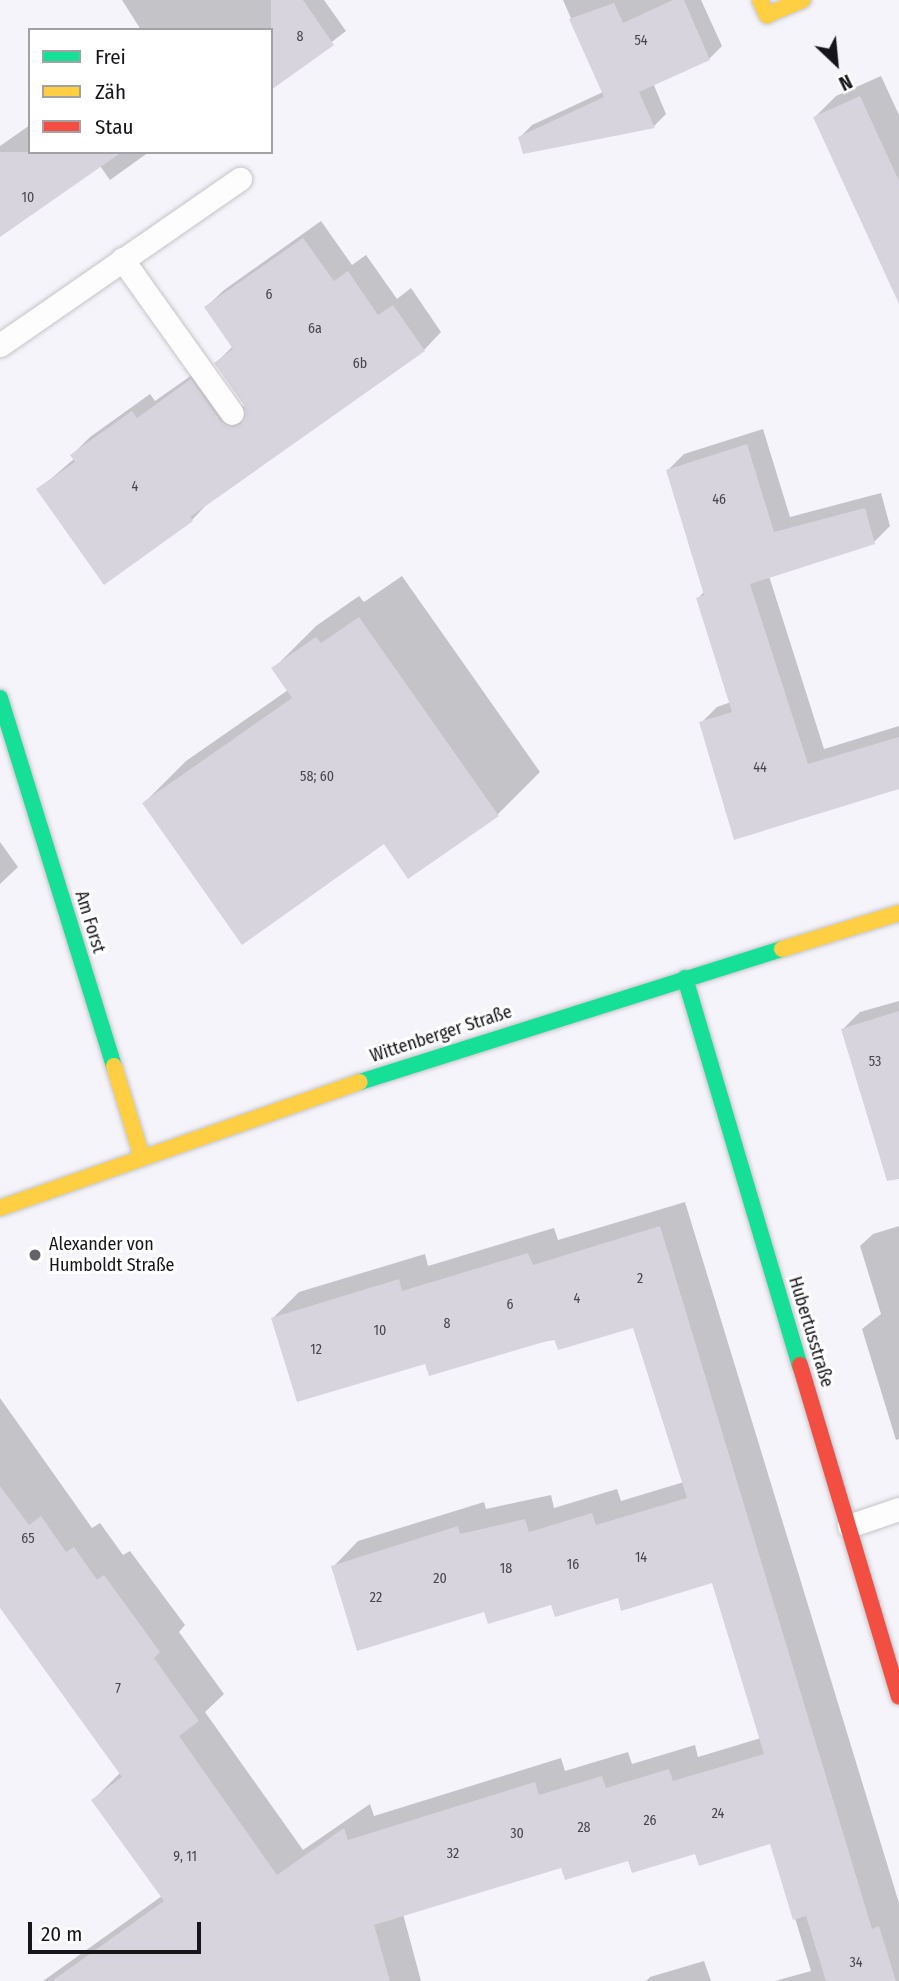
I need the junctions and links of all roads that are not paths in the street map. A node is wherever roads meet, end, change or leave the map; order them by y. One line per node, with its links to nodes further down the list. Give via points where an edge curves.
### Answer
1 (760, 0): 2 (street, via 768,15)
2 (803, 0)
3 (240, 179): 4 (lane)
4 (122, 259): 5 (lane); 6 (lane)
5 (0, 345)
6 (232, 413)
7 (0, 698): 10 (street, Am Forst)
8 (899, 913): 9 (street, Wittenberger Straße)
9 (685, 978): 10 (street, Wittenberger Straße, via 446,1052); 13 (street, Hubertusstraße)
10 (142, 1157): 11 (street, Wittenberger Straße)
11 (0, 1208)
12 (899, 1509): 13 (lane)
13 (849, 1526): 14 (street, Hubertusstraße)
14 (899, 1697)

